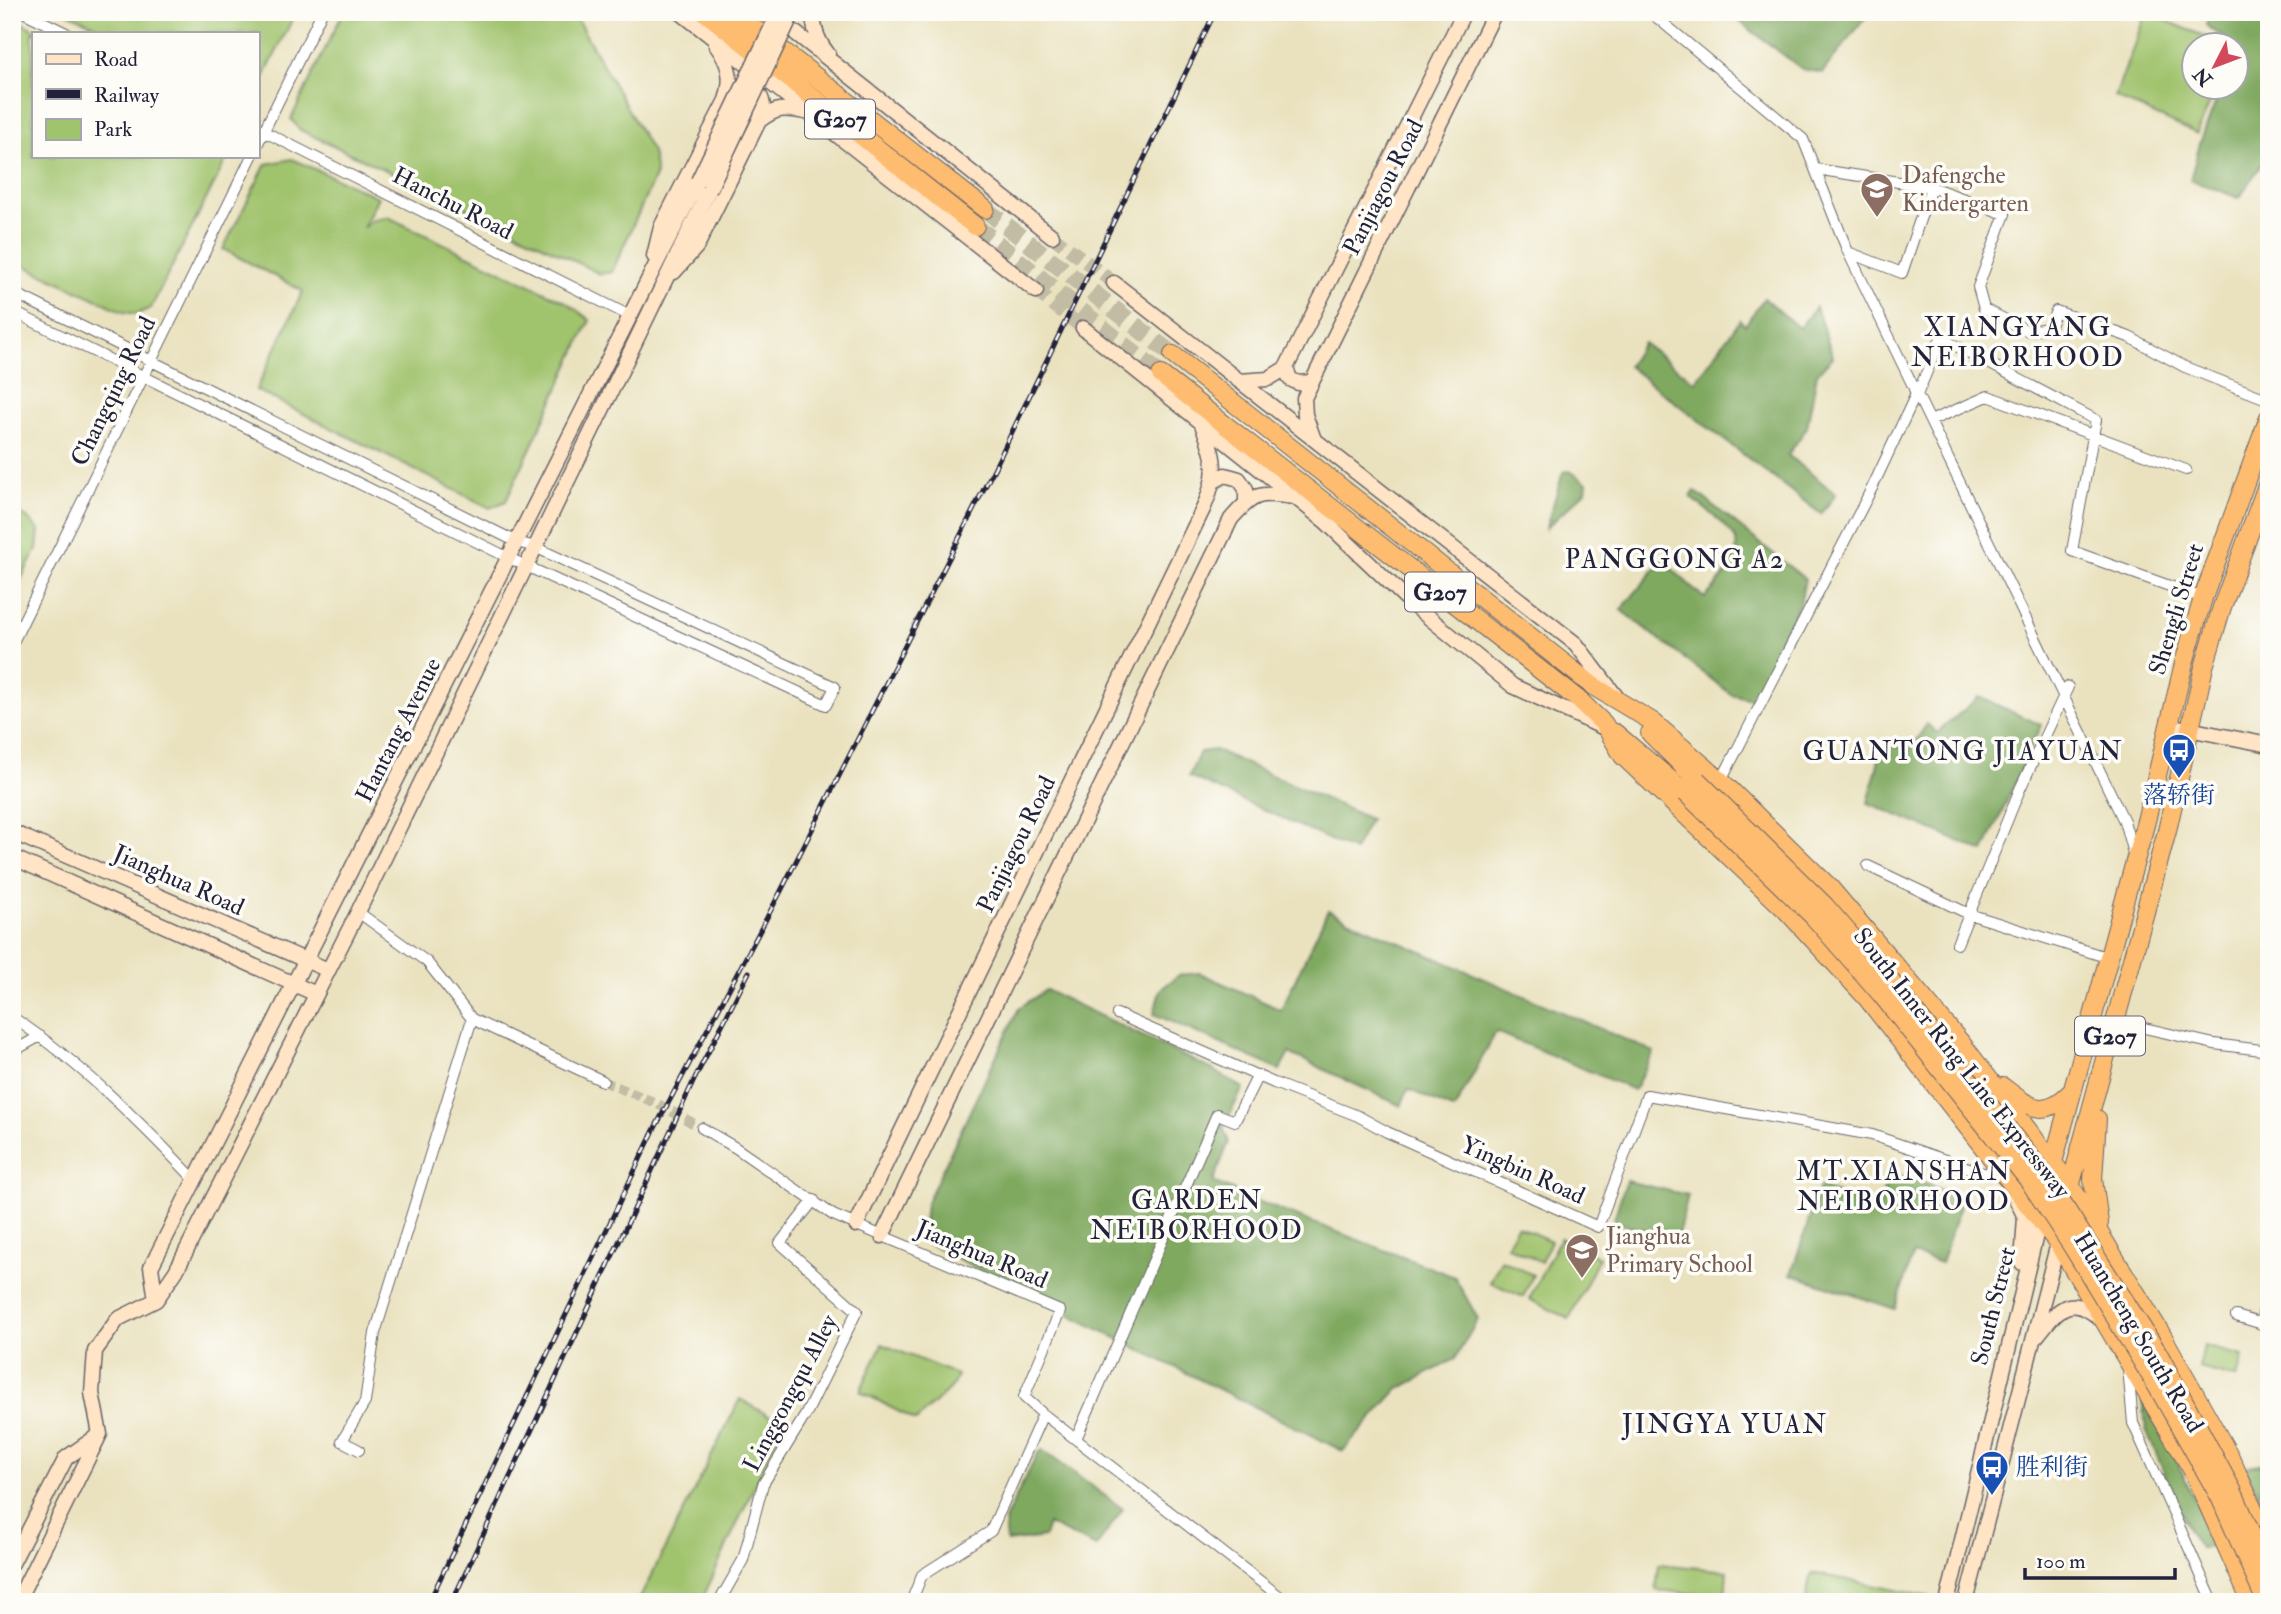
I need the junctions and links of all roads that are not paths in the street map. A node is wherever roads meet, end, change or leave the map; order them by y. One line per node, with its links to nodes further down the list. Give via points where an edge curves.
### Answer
1 (23, 12): 13 (street)
2 (322, 12): 19 (street)
3 (680, 12): 14 (main road)
4 (705, 12): 25 (highway, G207)
5 (733, 12): 24 (highway, G207)
6 (769, 12): 15 (main road)
7 (779, 12): 22 (main road, bridge)
8 (793, 12): 22 (main road, bridge)
9 (813, 12): 15 (main road, via 820,44)
10 (1464, 12): 38 (main road, Panjiagou Road)
11 (1495, 12): 42 (main road, Panjiagou Road)
12 (1650, 12): 21 (street, via 1803,139)
13 (64, 32)
14 (706, 33): 16 (main road, via 724,56 731,83); 17 (main road)
15 (839, 68): 26 (main road)
16 (726, 100): 18 (main road, via 735,91 755,88 764,108); 28 (main road, via 661,227)
17 (810, 113): 18 (main road, via 773,110); 31 (main road)
18 (759, 121): 30 (main road, via 697,246)
19 (261, 129): 34 (street, Hanchu Road)
20 (251, 158): 37 (street, Changqing Road)
21 (1815, 169): 23 (street); 27 (street)
22 (703, 186): 28 (main road, Hantang Avenue); 30 (main road, Hantang Avenue)
23 (1931, 187): 27 (street, via 1902,273); 45 (street, via 2005,214 1978,287 1983,309 2028,331 2049,328 2056,312 2129,337 2185,367)
24 (985, 209)
25 (975, 226)
26 (1052, 236)
27 (1848, 252): 43 (street)
28 (650, 277): 34 (main road, Hantang Avenue)
29 (1114, 283): 41 (main road)
30 (662, 286): 59 (main road, Hantang Avenue)
31 (1036, 291)
32 (12, 292): 37 (street)
33 (12, 311): 40 (street)
34 (630, 317): 58 (main road, Hantang Avenue)
35 (1083, 328): 48 (main road)
36 (1173, 355): 56 (highway, South Inner Ring Line Expressway / G207)
37 (152, 360): 40 (street, Changqing Road); 58 (street)
38 (1286, 368): 41 (main road, via 1268,379); 42 (main road, via 1290,379)
39 (1161, 375): 67 (highway, South Inner Ring Line Expressway / G207, via 1580,701)
40 (144, 376): 60 (street); 63 (street, Changqing Road)
41 (1239, 381): 50 (main road)
42 (1311, 382): 50 (main road, Panjiagou Road, via 1304,398 1304,415)
43 (1911, 383): 44 (street); 70 (street, via 1916,394 1872,488)
44 (1917, 395): 47 (street); 49 (street, via 1941,338 2096,421)
45 (2269, 400)
46 (2269, 417): 62 (highway, Shengli Street / G207)
47 (1930, 421): 49 (street, via 1988,396); 64 (street)
48 (1201, 422): 54 (main road, Panjiagou Road, via 1213,449); 55 (main road)
49 (2093, 435): 51 (street); 62 (street, via 2072,551)
50 (1313, 439): 52 (main road)
51 (2186, 470)
52 (1366, 480): 56 (main road); 65 (main road, via 1576,644)
53 (2269, 480): 68 (highway, South Street, via 2222,607)
54 (1214, 481): 57 (main road, via 1225,475 1239,479 1246,489); 105 (main road, Panjiagou Road)
55 (1294, 497): 57 (main road, via 1264,494); 67 (main road, via 1411,603 1513,686)
56 (1353, 497): 65 (highway, South Inner Ring Line Expressway / G207, via 1593,686)
57 (1246, 502): 106 (main road, Panjiagou Road, via 1231,519)
58 (517, 542): 59 (street); 60 (main road, Hantang Avenue)
59 (535, 547): 61 (main road, Hantang Avenue); 61 (street, via 835,687 826,705)
60 (509, 558): 61 (street); 82 (main road, Hantang Avenue)
61 (527, 564): 78 (main road, Hantang Avenue)
62 (2203, 598): 66 (highway, Shengli Street / G207)
63 (12, 645)
64 (2066, 692): 76 (street, via 2124,821); 79 (street)
65 (1621, 703): 70 (highway, South Inner Ring Line Expressway / G207, via 1653,722); 71 (highway, South Inner Ring Line Expressway / G207)
66 (2168, 725): 68 (main road); 72 (highway, Shengli Street / G207)
67 (1606, 727): 71 (highway, South Inner Ring Line Expressway / G207); 73 (highway, South Inner Ring Line Expressway / G207, via 1623,756)
68 (2189, 729): 69 (main road); 89 (highway, South Street / G207, via 2167,831)
69 (2269, 744)
70 (1721, 781): 94 (highway, Huancheng South Road / G207, via 1830,888)
71 (1692, 786): 123 (highway, South Inner Ring Line Expressway / G207, bridge, via 1825,906 2042,1171 2158,1353 2232,1492); 132 (highway, South Inner Ring Line Expressway / G207, bridge, via 1881,994 2030,1182 2220,1497)
72 (2146, 821): 76 (highway, South Street / G207)
73 (1700, 828): 99 (highway, Huancheng South Road, via 1785,909 1867,998)
74 (12, 832): 82 (main road, Jianghua Road)
75 (12, 858): 84 (main road, Jianghua Road)
76 (2135, 861): 81 (highway, South Street / G207)
77 (1868, 866): 79 (street)
78 (358, 912): 83 (main road, Hantang Avenue); 88 (street, via 427,962)
79 (1969, 914): 80 (street); 81 (street)
80 (1957, 944)
81 (2109, 958): 97 (highway, South Street / G207)
82 (307, 960): 83 (main road, Jianghua Road); 84 (main road, Hantang Avenue)
83 (328, 970): 85 (main road, Hantang Avenue)
84 (295, 985): 85 (main road, Jianghua Road); 101 (main road, Hantang Avenue)
85 (316, 995): 110 (main road, Hantang Avenue, via 176,1271)
86 (1117, 1014): 95 (street, Yingbin Road)
87 (12, 1017): 90 (street)
88 (472, 1019): 96 (street); 120 (street, via 375,1333 365,1402 342,1441)
89 (2114, 1021): 91 (street, via 2214,1044); 93 (highway, South Street / G207)
90 (40, 1036): 92 (street); 101 (street, via 149,1131)
91 (2269, 1051)
92 (12, 1052)
93 (2104, 1057): 102 (highway, South Street / G207); 108 (highway, via 2093,1147 2097,1219)
94 (1983, 1071): 97 (highway, via 2021,1101 2040,1108 2057,1106); 100 (highway, Huancheng South Road / G207)
95 (1258, 1075): 99 (street, Yingbin Road, via 1359,1116 1598,1227 1647,1095 1872,1135 1989,1175); 119 (street, via 1235,1121 1217,1114)
96 (603, 1082)
97 (2071, 1092): 100 (highway, South Street / G207)
98 (702, 1128): 103 (street, Jianghua Road)
99 (1997, 1162): 104 (highway, Huancheng South Road); 111 (main road, via 2025,1217)
100 (2053, 1163): 102 (highway, Huancheng South Road / G207); 104 (highway, South Street / G207)
101 (195, 1181): 110 (main road, Hantang Avenue, via 151,1267)
102 (2070, 1185): 107 (highway, South Street / G207); 108 (highway, Huancheng South Road / G207)
103 (814, 1200): 105 (street, Jianghua Road); 125 (street, Linggongqu Alley, via 780,1242 857,1311 806,1414 763,1484 743,1560)
104 (2040, 1218): 107 (highway, Huancheng South Road); 111 (main road, South Street)
105 (856, 1225): 106 (street, Jianghua Road)
106 (882, 1236): 117 (street, Jianghua Road, via 1060,1311 1024,1396)
107 (2059, 1242): 114 (highway, Huancheng South Road); 115 (main road, South Street)
108 (2128, 1279): 121 (highway, Huancheng South Road / G207, via 2230,1457)
109 (2269, 1284): 113 (street)
110 (156, 1300): 118 (main road, Hantang Avenue, via 118,1319 95,1351 92,1393)
111 (2018, 1308): 128 (main road, South Street)
112 (2236, 1316): 113 (street)
113 (2265, 1325)
114 (2108, 1326): 115 (main road, via 2087,1307 2070,1304 2055,1313); 116 (highway, Huancheng South Road)
115 (2033, 1341): 129 (main road, South Street)
116 (2127, 1359): 130 (street, via 2133,1423); 131 (highway, Huancheng South Road, via 2193,1471)
117 (1043, 1414): 119 (street, Jianghua Road); 126 (street, via 991,1531 922,1575)
118 (100, 1434): 122 (main road, via 66,1458); 124 (main road)
119 (1076, 1439): 127 (street, Jianghua Road)
120 (359, 1450)
121 (2269, 1544)
122 (12, 1563)
123 (2269, 1574)
124 (17, 1602)
125 (719, 1602)
126 (911, 1602)
127 (1287, 1602)
128 (1947, 1602)
129 (1966, 1602)
130 (2213, 1602)
131 (2251, 1602)
132 (2266, 1602)

